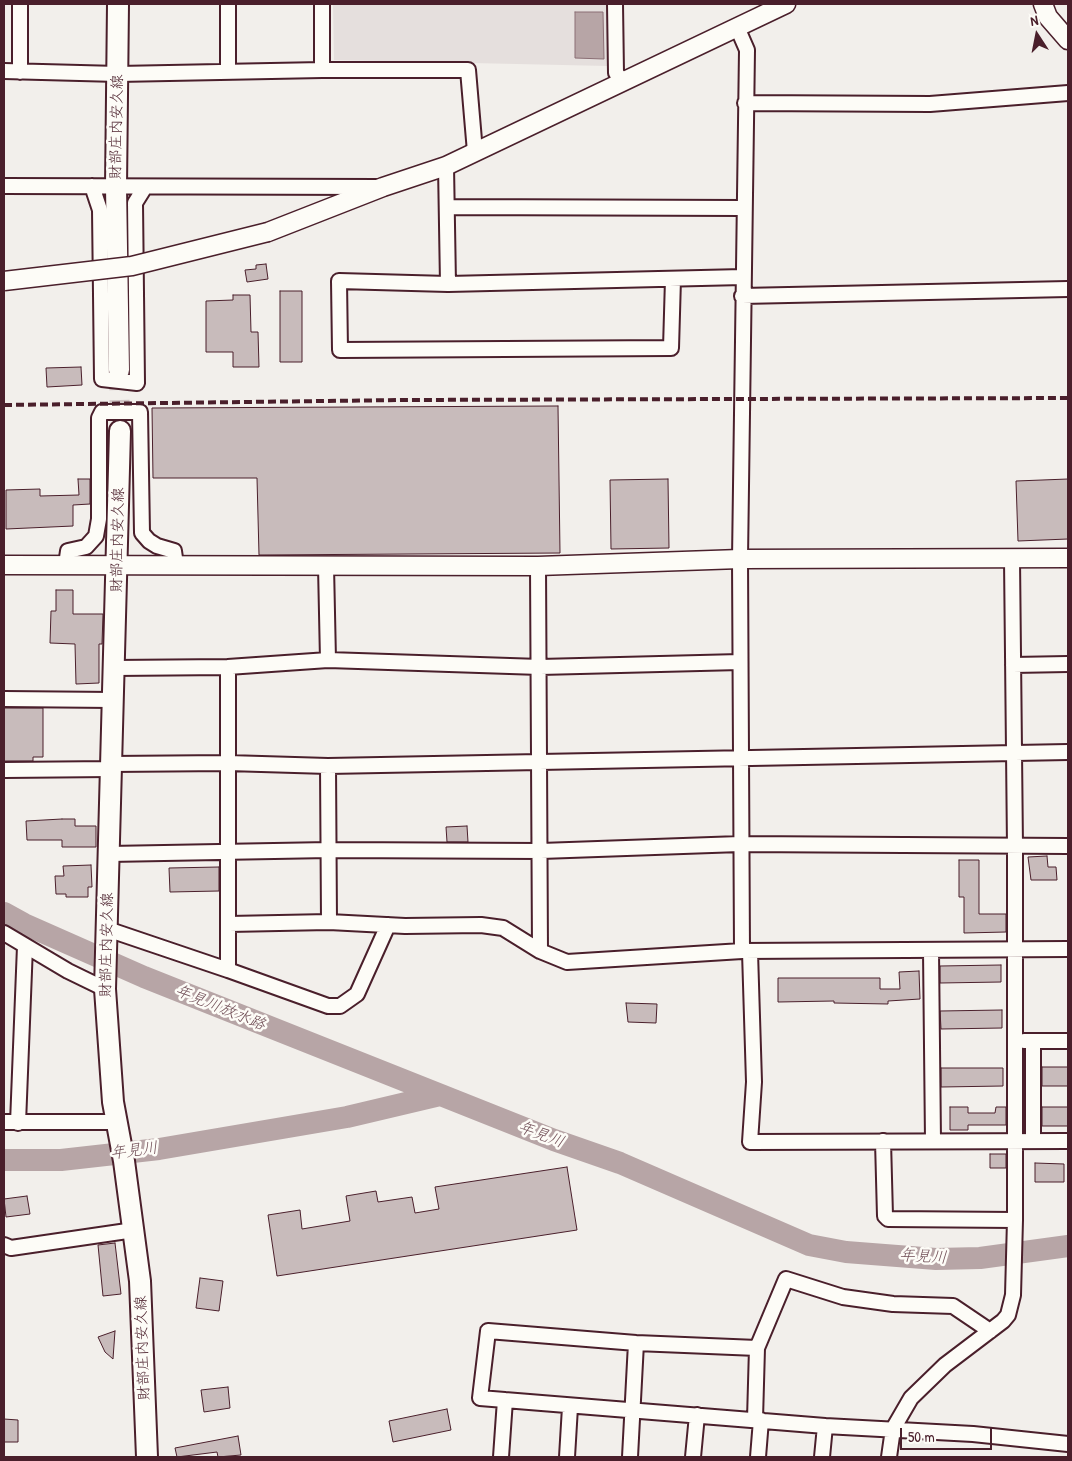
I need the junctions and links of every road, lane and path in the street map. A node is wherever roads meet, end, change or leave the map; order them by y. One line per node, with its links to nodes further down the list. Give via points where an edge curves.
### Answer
1 (20, 4): 12 (street)
2 (118, 4): 14 (main road, 財部庄内安久線)
3 (228, 4): 13 (street)
4 (322, 4): 10 (street)
5 (615, 4): 15 (street, via 616,73)
6 (786, 4): 8 (street)
7 (1043, 4): 9 (street, via 1048,17)
8 (737, 27): 15 (street); 17 (street, via 747,50)
9 (1068, 40)
10 (322, 70): 13 (street); 18 (street, via 468,70)
11 (4, 71): 12 (street)
12 (20, 72): 14 (street)
13 (228, 72): 14 (street)
14 (118, 74): 22 (main road, 財部庄内安久線)
15 (623, 81): 18 (street)
16 (1068, 93): 17 (street, via 930,104)
17 (745, 103): 26 (street)
18 (475, 152): 19 (street)
19 (446, 166): 24 (street); 25 (street)
20 (4, 186): 21 (street)
21 (92, 186): 22 (street); 23 (street, via 100,210 102,379 137,383 135,203)
22 (116, 187): 23 (street); 33 (main road, 財部庄内安久線)
23 (145, 187): 24 (street)
24 (383, 188): 29 (street, bridge, via 268,232 132,266)
25 (447, 207): 26 (street); 30 (street)
26 (743, 208): 27 (street)
27 (742, 277): 28 (street); 32 (street)
28 (673, 279): 30 (street); 30 (street, via 671,348 340,350 339,281)
29 (4, 281)
30 (448, 284)
31 (1068, 290): 32 (street)
32 (742, 296): 37 (street)
33 (119, 370)
34 (120, 431): 38 (main road, 財部庄内安久線)
35 (1012, 558): 36 (street); 37 (street); 47 (street)
36 (1068, 558)
37 (740, 559): 43 (street); 45 (street)
38 (118, 564): 40 (street); 41 (street); 50 (main road, 財部庄内安久線)
39 (4, 565): 40 (street)
40 (66, 565): 41 (street, via 68,551 86,547 96,536 99,519 99,418 102,412 140,412 142,533 157,546 174,551)
41 (176, 565): 42 (street)
42 (326, 566): 43 (street); 44 (street)
43 (538, 566): 49 (street)
44 (328, 660): 48 (street); 49 (street)
45 (740, 662): 49 (street); 55 (street)
46 (1068, 664): 47 (street)
47 (1013, 666): 54 (street)
48 (228, 667): 50 (street); 56 (street)
49 (540, 667): 57 (street)
50 (114, 668): 52 (main road, 財部庄内安久線)
51 (4, 699): 52 (street)
52 (113, 700): 58 (main road, 財部庄内安久線)
53 (1068, 752): 54 (street)
54 (1014, 753): 55 (street); 63 (street)
55 (740, 758): 57 (street); 61 (street)
56 (228, 763): 58 (street); 59 (street); 65 (street)
57 (540, 764): 59 (street); 66 (street)
58 (111, 766): 60 (street); 67 (main road, 財部庄内安久線)
59 (328, 766): 64 (street)
60 (4, 770)
61 (740, 844): 63 (street); 66 (street); 77 (street)
62 (1068, 846): 63 (street)
63 (1015, 847): 75 (street)
64 (329, 850): 65 (street); 66 (street); 68 (street)
65 (229, 851): 67 (street); 69 (street)
66 (541, 851): 76 (street)
67 (109, 854): 71 (main road, 財部庄内安久線)
68 (329, 922): 69 (street); 70 (street)
69 (229, 924): 79 (street)
70 (388, 925): 76 (street, via 503,928); 79 (street, via 358,994 340,1006 328,1006)
71 (107, 931): 79 (street); 80 (main road, 財部庄内安久線)
72 (4, 934): 73 (street)
73 (25, 946): 80 (street); 85 (street)
74 (1068, 949): 75 (street)
75 (1014, 950): 78 (street); 81 (street)
76 (540, 951): 77 (street, via 567,962)
77 (746, 951): 78 (street); 89 (street, via 754,1082 750,1142)
78 (931, 951): 90 (street)
79 (228, 970)
80 (105, 984): 86 (main road, 財部庄内安久線, via 113,1102)
81 (1015, 1041): 82 (street); 87 (street)
82 (1033, 1041): 83 (street); 88 (street)
83 (1068, 1041)
84 (4, 1122): 85 (street)
85 (18, 1123): 86 (street)
86 (118, 1127): 93 (main road, 財部庄内安久線)
87 (1015, 1140): 88 (street); 90 (street); 92 (street)
88 (1033, 1140): 91 (street)
89 (883, 1141): 90 (street); 92 (street, via 885,1216 888,1219)
90 (933, 1141)
91 (1068, 1141)
92 (1015, 1220): 95 (street, via 1013,1295 1008,1315)
93 (134, 1230): 94 (street, via 11,1248); 106 (main road, 財部庄内安久線, via 140,1281)
94 (4, 1245)
95 (990, 1331): 97 (street, via 953,1306 893,1304 843,1297 786,1279); 104 (street, via 945,1365 911,1398)
96 (636, 1343): 97 (street); 98 (street, via 488,1331 480,1398); 100 (street)
97 (757, 1348): 102 (street)
98 (505, 1400): 99 (street); 107 (street)
99 (570, 1407): 100 (street); 108 (street)
100 (633, 1410): 101 (street); 109 (street)
101 (697, 1415): 102 (street); 110 (street)
102 (758, 1420): 103 (street); 111 (street)
103 (825, 1426): 104 (street); 112 (street)
104 (892, 1429): 105 (street); 113 (street)
105 (1068, 1444)
106 (147, 1457)
107 (501, 1457)
108 (567, 1457)
109 (630, 1457)
110 (693, 1457)
111 (758, 1457)
112 (822, 1457)
113 (889, 1457)

